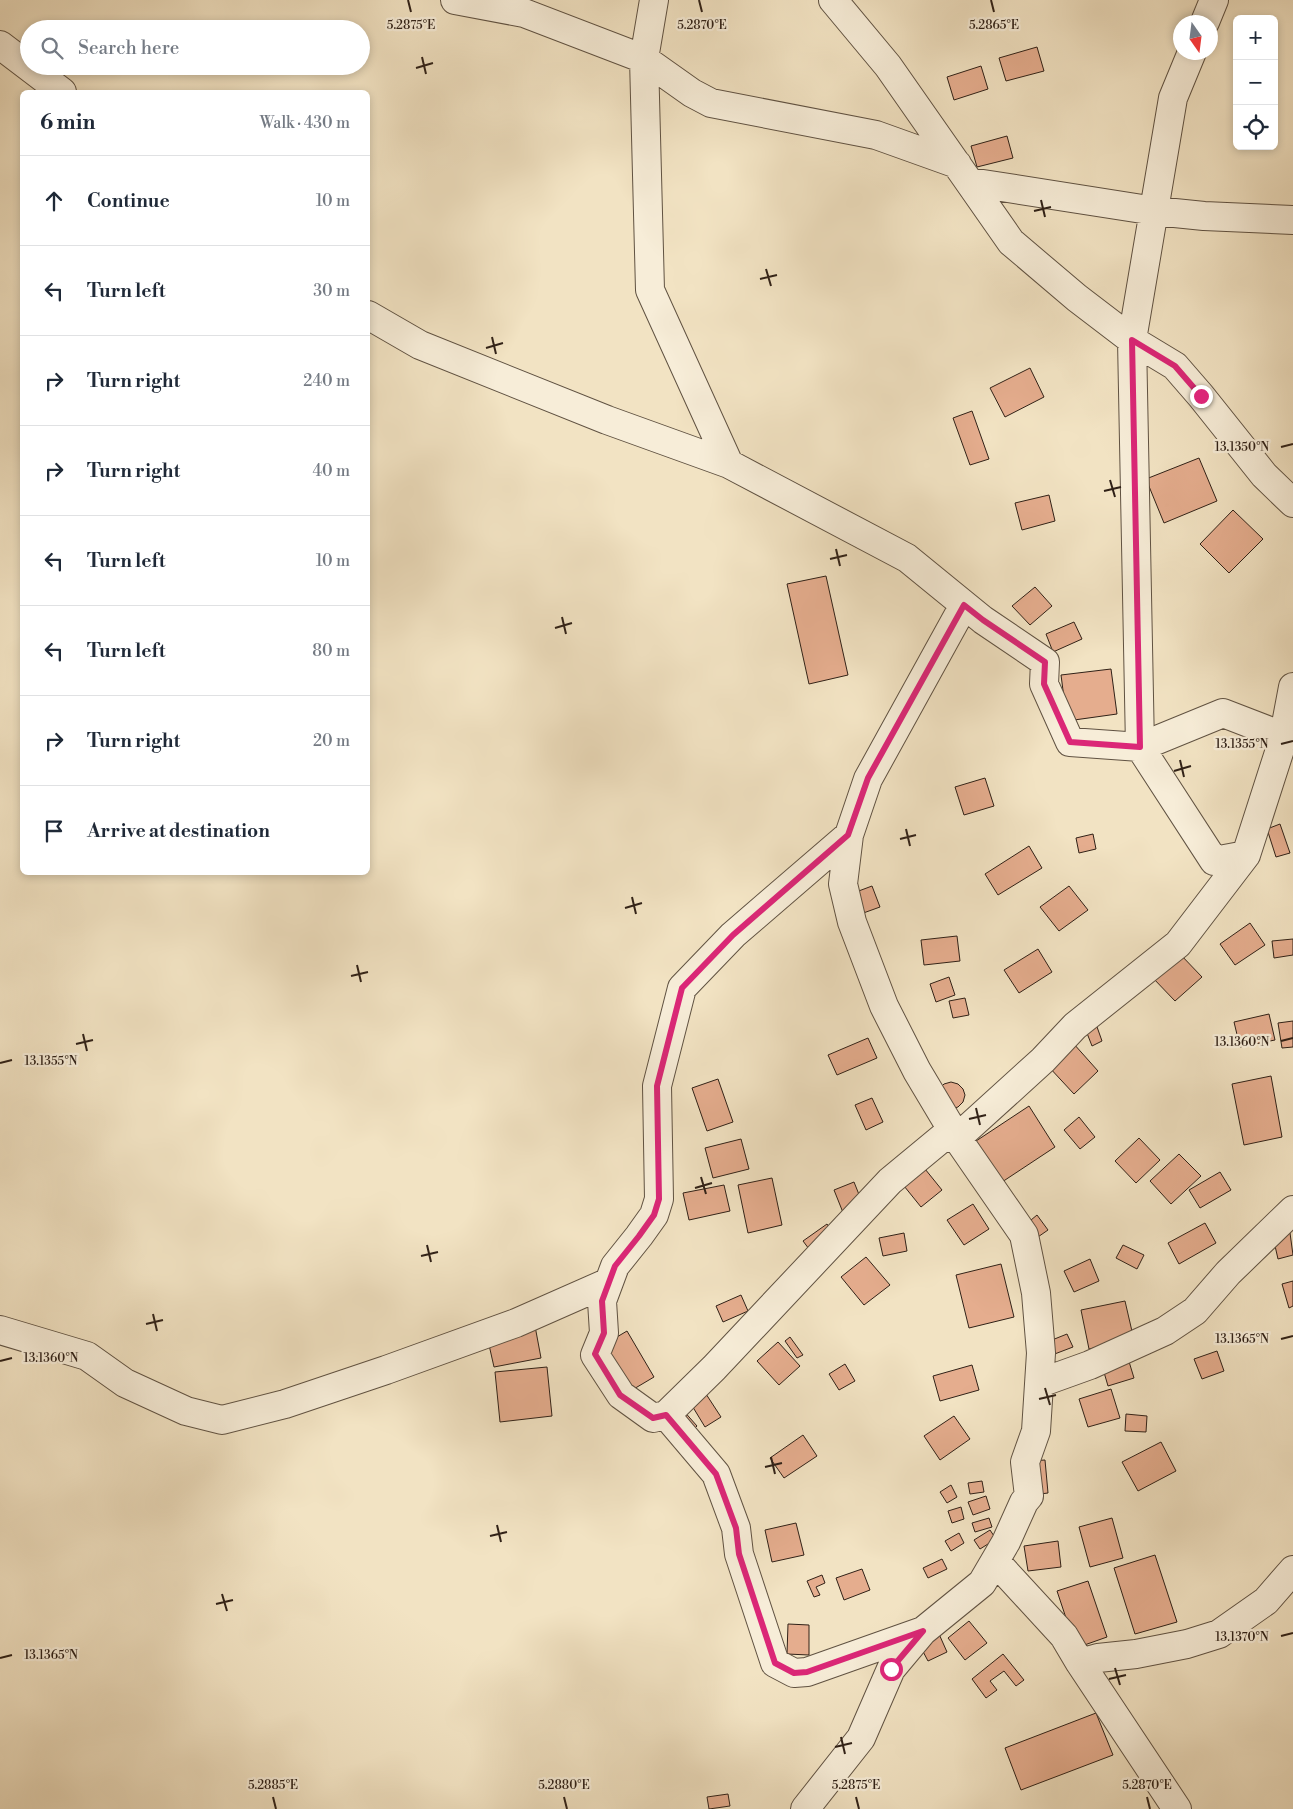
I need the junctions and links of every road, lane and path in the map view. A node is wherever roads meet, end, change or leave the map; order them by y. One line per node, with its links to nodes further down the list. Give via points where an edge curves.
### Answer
1 (455, 0): 7 (street, via 524,13)
2 (654, 0): 7 (street)
3 (833, 0): 12 (street, via 888,66)
4 (1214, 0): 5 (street)
5 (1207, 15)
6 (0, 45): 8 (street)
7 (644, 59): 12 (street, via 711,104 876,135); 17 (street, via 650,290)
8 (20, 60)
9 (1189, 60): 13 (street, via 1173,98)
10 (40, 75): 11 (street)
11 (59, 90)
12 (963, 173): 13 (street); 16 (street, via 1011,242)
13 (1154, 211): 14 (street); 16 (street)
14 (1293, 220)
15 (370, 316): 17 (street, via 420,345 607,420)
16 (1132, 340): 18 (street, via 1175,366 1264,475); 22 (street)
17 (729, 464): 19 (street, via 907,558)
18 (1293, 503)
19 (964, 605): 22 (street, via 1045,662 1044,684 1070,742); 23 (street, via 868,778)
20 (1293, 687): 21 (street)
21 (1282, 740): 22 (street, via 1223,713); 24 (street)
22 (1140, 747): 24 (street, via 1214,861)
23 (848, 835): 25 (street, via 843,884 852,922 884,1006 917,1072); 27 (street, via 733,935 682,988 657,1086 659,1199 654,1215 615,1266)
24 (1246, 855): 25 (street, via 1178,944 1075,1026 1043,1060)
25 (957, 1138): 29 (street, via 1024,1234 1036,1293); 30 (street, via 942,1138 890,1180)
26 (1289, 1218): 29 (street, via 1228,1274 1195,1311 1156,1335)
27 (609, 1282): 28 (street, via 516,1323 386,1370 285,1404 222,1420 186,1411 125,1383 87,1356); 30 (street, via 602,1301 604,1333 595,1354 620,1395 653,1418)
28 (0, 1330)
29 (1040, 1384): 31 (street, via 1036,1431 1025,1462 1029,1496)
30 (666, 1415): 33 (street, via 716,1474 736,1528 739,1554 775,1663 794,1673 807,1672)
31 (995, 1561): 33 (street, via 982,1584); 34 (street, via 1064,1636)
32 (1293, 1570): 34 (street, via 1266,1600 1219,1634 1187,1644)
33 (923, 1631): 35 (street, via 891,1669 861,1738)
34 (1080, 1663): 36 (street)
35 (805, 1809)
36 (1177, 1809)

